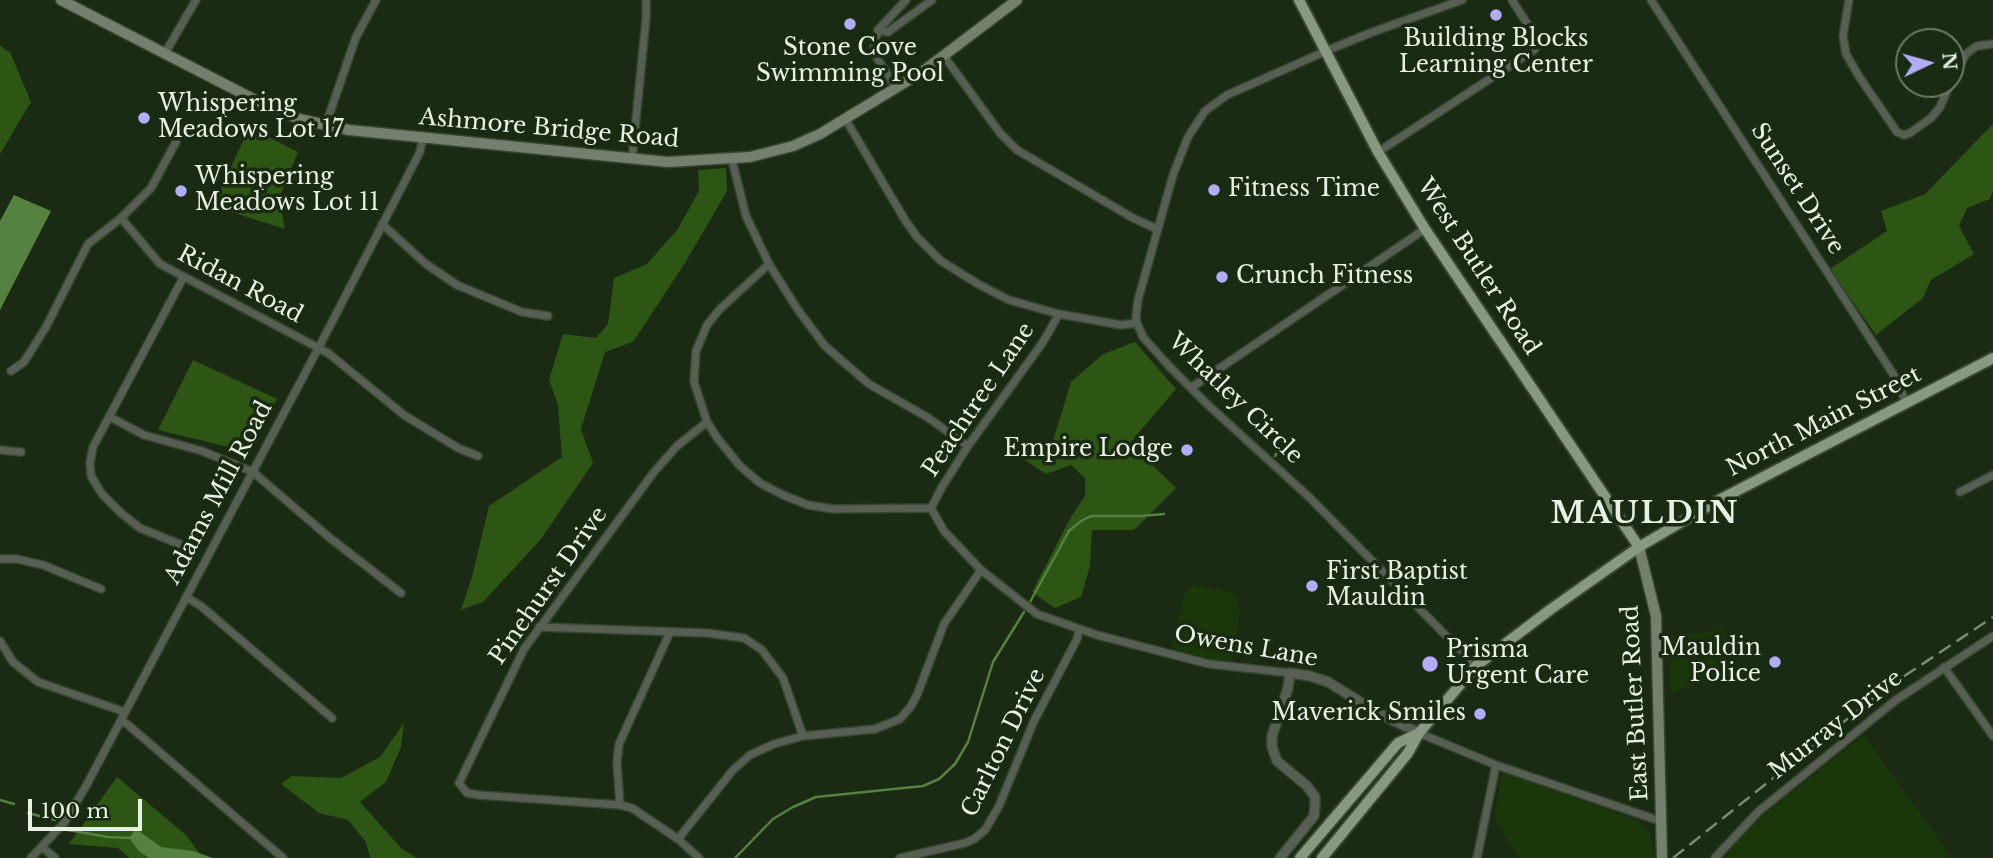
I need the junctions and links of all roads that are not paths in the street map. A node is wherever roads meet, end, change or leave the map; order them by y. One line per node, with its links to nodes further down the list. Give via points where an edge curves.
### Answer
1 (61, 0): 16 (main road, Ashmore Bridge Road)
2 (196, 0): 16 (street)
3 (376, 0): 22 (street, via 356,37)
4 (646, 0): 26 (street)
5 (906, 0): 13 (street)
6 (932, 0): 13 (street, via 888,32)
7 (1017, 0): 17 (main road, Ashmore Bridge Road)
8 (1299, 0): 15 (main road, West Butler Road)
9 (1462, 0): 15 (street)
10 (1512, 0): 25 (street, via 1536,40 1534,50)
11 (1651, 0): 41 (street, Sunset Drive, via 1895,377)
12 (1849, 0): 20 (street, via 1843,36 1846,54 1897,132 1910,133 1931,118)
13 (878, 30): 19 (street, via 877,58)
14 (1993, 44): 18 (street, via 1977,46)
15 (1326, 51): 25 (main road, West Butler Road); 30 (street, via 1227,95 1205,111 1183,148)
16 (165, 54): 22 (main road, Ashmore Bridge Road, via 282,113)
17 (944, 56): 19 (main road, Ashmore Bridge Road); 30 (street, via 1017,150)
18 (1965, 56)
19 (896, 88): 21 (main road, Ashmore Bridge Road)
20 (1944, 98)
21 (846, 120): 27 (main road, Ashmore Bridge Road, via 793,146); 34 (street, via 905,220 931,252 1009,300)
22 (326, 124): 23 (main road, Ashmore Bridge Road)
23 (423, 136): 26 (main road, Ashmore Bridge Road); 29 (street, Adams Mill Road, via 420,152)
24 (176, 142): 28 (street, via 151,188)
25 (1378, 152): 31 (main road, West Butler Road)
26 (632, 159): 27 (main road, Ashmore Bridge Road)
27 (732, 160): 32 (street, via 746,216)
28 (121, 218): 33 (street, Ridan Road, via 160,264); 39 (street, via 88,244 46,327 24,362)
29 (382, 224): 35 (street, via 457,285 522,312); 37 (street, Adams Mill Road)
30 (1157, 229): 36 (street, via 1138,300)
31 (1425, 229): 40 (street); 52 (main road, West Butler Road)
32 (769, 264): 43 (street, via 719,310 698,343 694,382); 44 (street, via 810,327 842,363)
33 (183, 278): 37 (street, Ridan Road); 42 (street)
34 (1059, 314): 36 (street, via 1121,325); 44 (street, Peachtree Lane)
35 (548, 316)
36 (1137, 323): 40 (street, Whatley Circle, via 1153,348)
37 (319, 348): 47 (street, Ridan Road, via 404,415); 48 (street, Adams Mill Road)
38 (1993, 358): 41 (main road, North Main Street)
39 (11, 371)
40 (1192, 387): 64 (street, Whatley Circle)
41 (1906, 402): 52 (main road, North Main Street, via 1750,482)
42 (110, 417): 48 (street, via 144,435); 53 (street, via 91,455 96,485 140,528)
43 (707, 422): 51 (street, via 748,473 797,501 833,509); 59 (street, Pinehurst Drive, via 654,472)
44 (968, 446): 51 (street, Peachtree Lane)
45 (0, 450): 46 (street)
46 (20, 452)
47 (478, 456)
48 (253, 472): 57 (street); 58 (street, Adams Mill Road)
49 (1993, 475): 50 (street)
50 (1960, 492)
51 (931, 508): 55 (street, Owens Lane, via 950,538)
52 (1639, 547): 64 (main road, North Main Street); 75 (main road, East Butler Road, via 1656,616)
53 (188, 548)
54 (0, 559): 56 (street, via 43,565)
55 (981, 570): 60 (street, Owens Lane, via 1037,614); 71 (street, via 944,624 917,695 900,719 875,729)
56 (101, 589)
57 (401, 593)
58 (186, 597): 67 (street, Adams Mill Road); 68 (street)
59 (539, 627): 61 (street); 74 (street, Pinehurst Drive, via 513,668 460,776 460,787 479,796)
60 (1079, 630): 66 (street, Owens Lane, via 1209,664); 82 (street, Carlton Drive, via 985,830 965,843)
61 (670, 632): 71 (street, via 734,635 754,643 782,678); 74 (street, via 619,744)
62 (1993, 636): 65 (street, Murray Drive)
63 (0, 640): 67 (street, via 13,662 31,678)
64 (1476, 666): 70 (main road, North Main Street)
65 (1944, 667): 72 (street); 88 (street, Murray Drive, via 1778,795)
66 (1290, 673): 70 (street, Owens Lane, via 1328,682); 83 (street, via 1272,747 1277,761 1307,786 1315,804 1314,816)
67 (125, 712): 69 (street, Adams Mill Road)
68 (332, 718)
69 (121, 722): 77 (street, Adams Mill Road, via 71,814); 80 (street)
70 (1419, 733): 73 (street, Owens Lane); 84 (main road, via 1398,743); 85 (main road, via 1408,753)
71 (803, 736): 76 (street, via 742,761)
72 (1993, 736)
73 (1496, 765): 75 (street, Owens Lane); 86 (street)
74 (620, 805): 76 (street, Pinehurst Drive)
75 (1660, 821): 87 (main road, East Butler Road)
76 (678, 839): 81 (street, Pinehurst Drive)
77 (42, 847): 78 (street, Adams Mill Road); 79 (street)
78 (32, 858)
79 (55, 858)
80 (283, 858)
81 (699, 858)
82 (900, 858)
83 (1280, 858)
84 (1300, 858)
85 (1322, 858)
86 (1477, 858)
87 (1662, 858)
88 (1716, 858)

